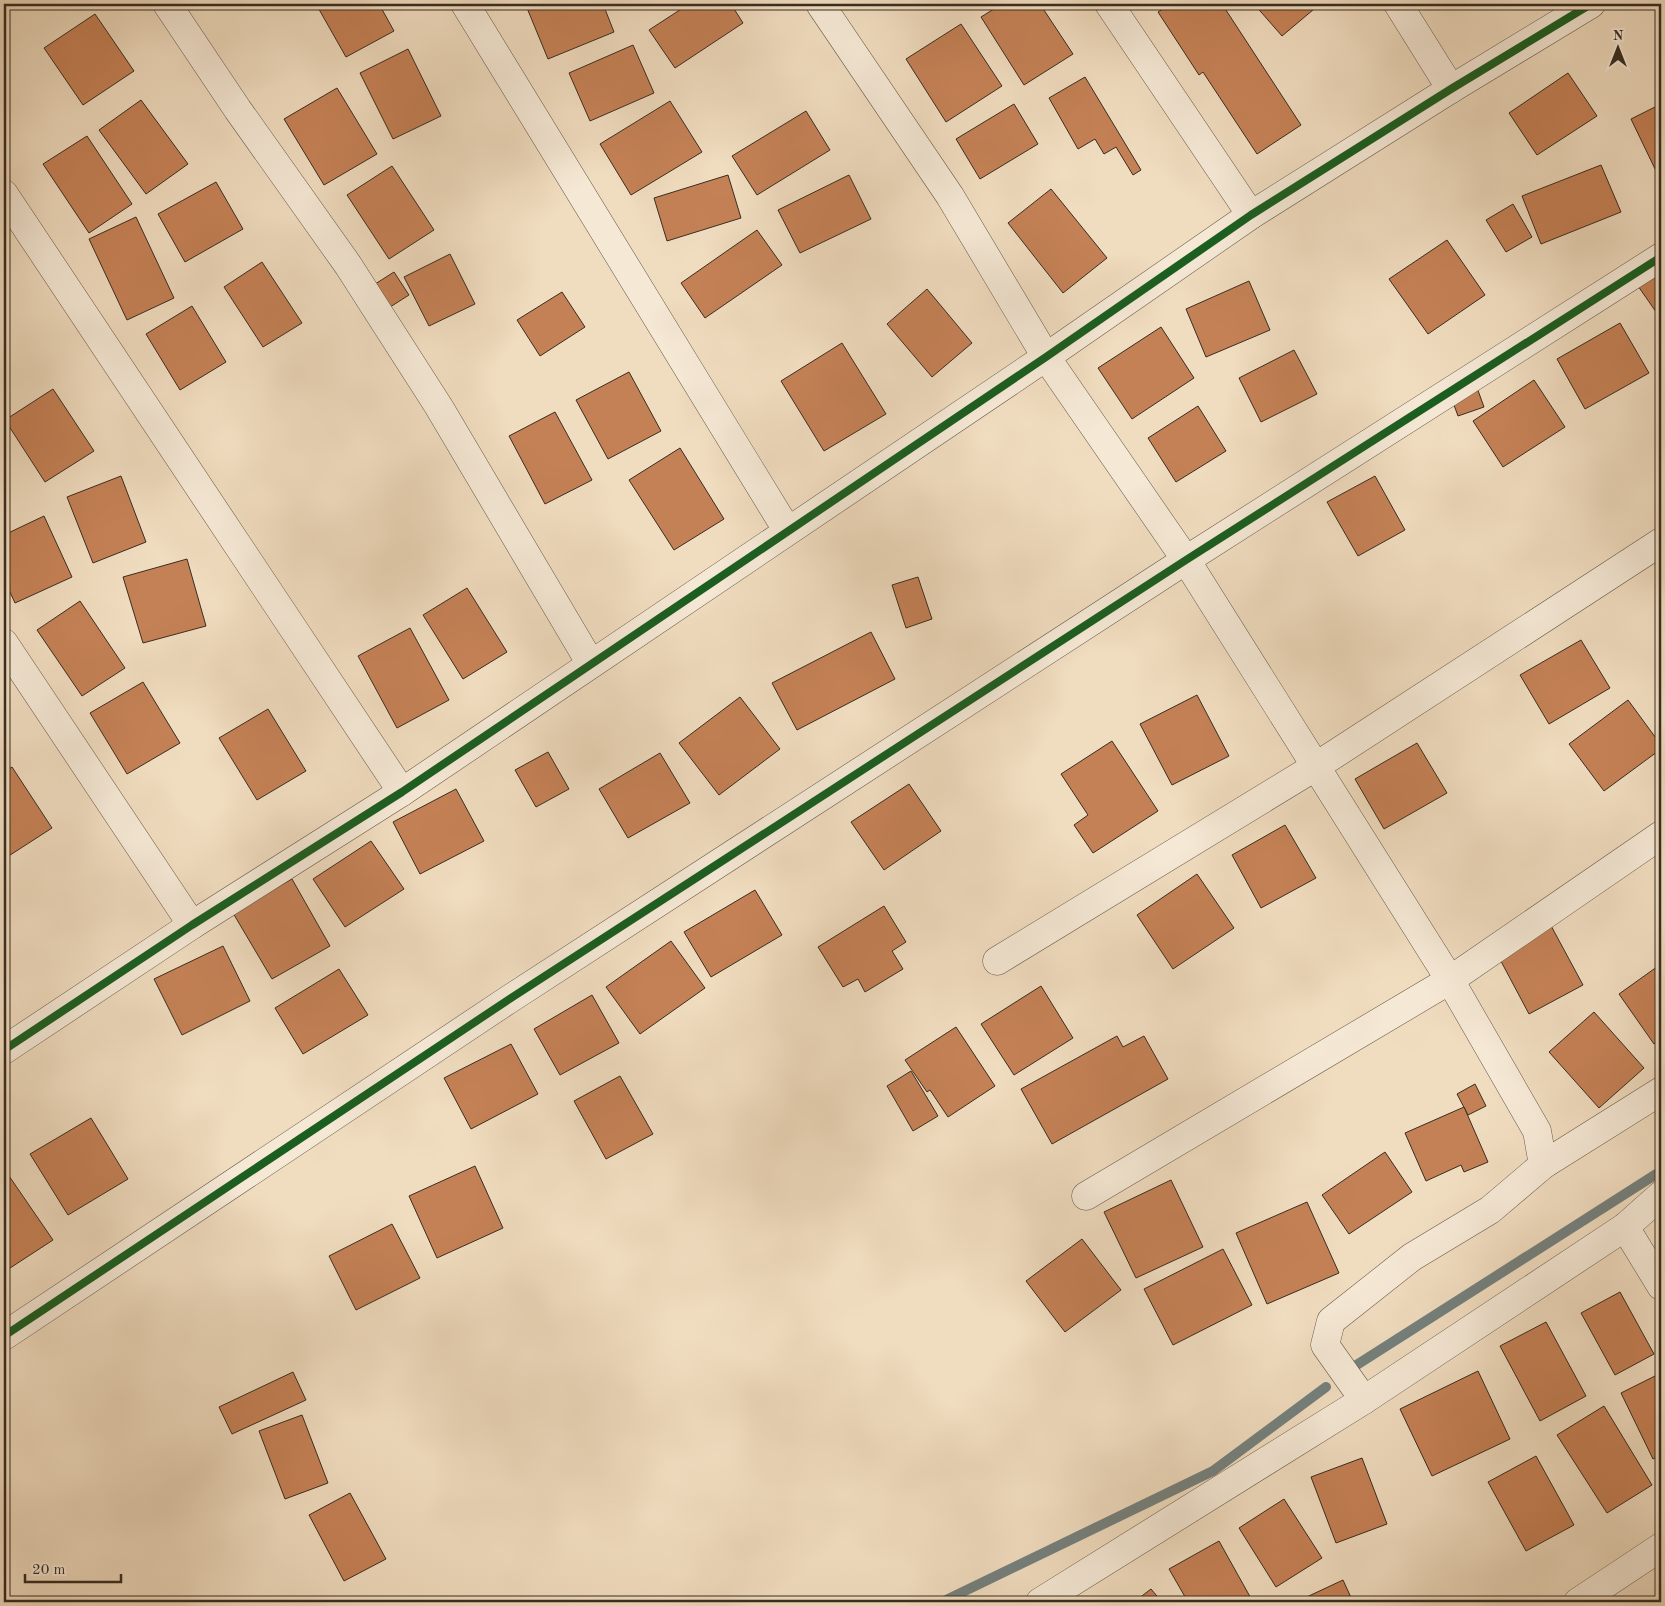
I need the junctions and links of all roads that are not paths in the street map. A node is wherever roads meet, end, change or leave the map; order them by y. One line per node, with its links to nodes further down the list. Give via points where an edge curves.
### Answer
1 (167, 4): 16 (street, via 348,265 439,407)
2 (465, 4): 12 (street)
3 (820, 4): 11 (street, via 950,196)
4 (1109, 4): 9 (street)
5 (1398, 4): 7 (street)
6 (1591, 4): 7 (street)
7 (1451, 89): 9 (street)
8 (4, 194): 18 (street)
9 (1251, 216): 11 (street)
10 (1661, 257): 14 (street)
11 (1046, 357): 12 (street); 14 (street)
12 (787, 530): 16 (street)
13 (1661, 542): 17 (street)
14 (1186, 560): 17 (street); 30 (street, via 516,995)
15 (4, 643): 20 (street)
16 (591, 664): 18 (street)
17 (1315, 767): 21 (street); 22 (street)
18 (402, 792): 20 (street)
19 (1661, 835): 22 (street)
20 (192, 925): 23 (street)
21 (997, 961)
22 (1450, 980): 25 (street, via 1538,1131); 27 (street)
23 (4, 1050)
24 (1661, 1091): 25 (street)
25 (1543, 1165): 31 (street, via 1490,1210 1412,1257 1331,1320 1325,1345)
26 (1661, 1195): 28 (street)
27 (1086, 1196)
28 (1625, 1227): 29 (street); 31 (street)
29 (1661, 1286)
30 (4, 1336)
31 (1364, 1400): 33 (street)
32 (1661, 1547): 34 (street)
33 (1040, 1602)
34 (1578, 1602)

